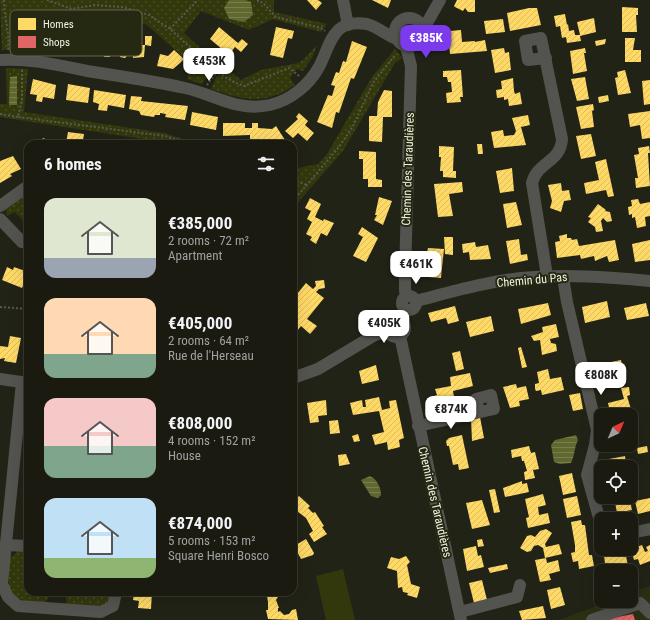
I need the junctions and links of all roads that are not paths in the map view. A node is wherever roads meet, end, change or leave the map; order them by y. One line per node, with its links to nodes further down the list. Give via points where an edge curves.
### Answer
1 (343, 0): 4 (street)
2 (440, 0): 5 (street, via 433,12)
3 (398, 24): 5 (street, via 406,18); 6 (street); 7 (street, via 395,30)
4 (348, 25): 6 (street, via 359,23); 10 (street, via 332,37 320,65 308,82 290,97 260,107 241,106 204,93 22,59)
5 (420, 25): 8 (street, via 423,37)
6 (378, 27): 7 (street)
7 (402, 43): 8 (street, via 413,46); 11 (street, Chemin des Taraudières)
8 (419, 43): 11 (street, Chemin des Taraudières)
9 (546, 58): 16 (street, via 562,139 557,154 539,169 532,183)
10 (4, 59)
11 (411, 66): 19 (street, Chemin des Taraudières, via 405,273 405,291)
12 (24, 189): 13 (street)
13 (0, 206)
14 (0, 219): 15 (street)
15 (24, 242)
16 (547, 276): 17 (street, Chemin du Pas); 19 (street, Chemin du Pas, via 471,287)
17 (563, 276): 18 (street, Chemin du Pas); 27 (street, via 597,430 587,475)
18 (650, 281)
19 (409, 304): 20 (street, Chemin des Taraudières, via 409,320)
20 (400, 327): 21 (street, via 394,336 388,330 373,336 328,363); 26 (street, Chemin des Taraudières)
21 (297, 376)
22 (0, 379): 23 (street)
23 (24, 382)
24 (24, 391): 30 (street)
25 (479, 412): 26 (street)
26 (418, 426): 35 (street, Chemin des Taraudières)
27 (597, 512)
28 (650, 528): 29 (street)
29 (638, 531)
30 (6, 545): 31 (street); 33 (street, via 2,584 8,597 18,606 101,612 113,606)
31 (24, 546)
32 (520, 585): 35 (street, via 517,597)
33 (115, 596)
34 (650, 613): 36 (street, via 640,603)
35 (461, 616)
36 (592, 620)

